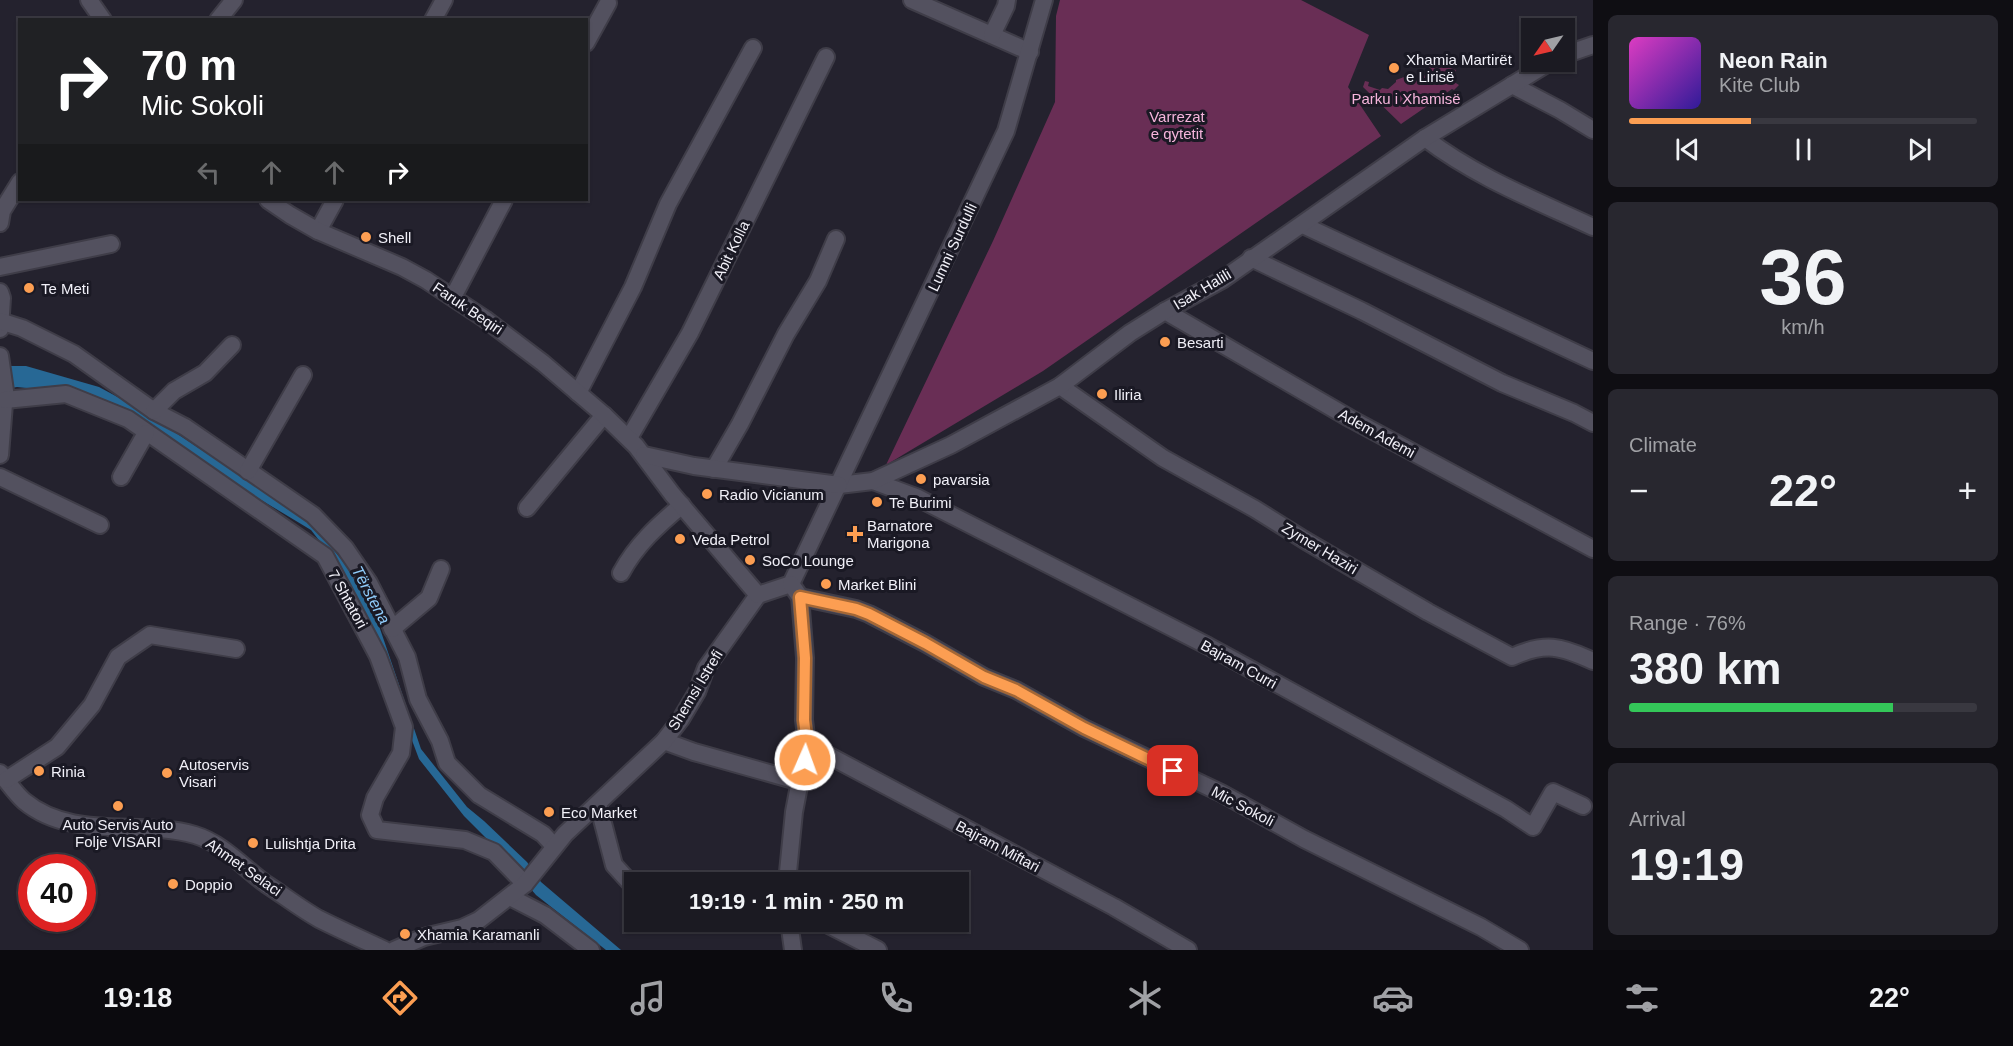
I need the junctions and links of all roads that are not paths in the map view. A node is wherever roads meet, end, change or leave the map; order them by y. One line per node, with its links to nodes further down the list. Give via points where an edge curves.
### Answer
1 (89, 0): 8 (street)
2 (234, 0): 9 (street)
3 (444, 0): 10 (street)
4 (912, 0): 11 (street)
5 (1007, 0): 11 (street)
6 (1044, 0): 16 (street, Lumni Surdulli)
7 (608, 3): 12 (street)
8 (101, 18)
9 (220, 18)
10 (434, 18)
11 (992, 35): 16 (street)
12 (588, 39)
13 (1593, 45): 15 (street)
14 (753, 48): 44 (street, via 668,204 624,307)
15 (1575, 51)
16 (1030, 52): 59 (street, Lumni Surdulli, via 1006,131)
17 (826, 57): 50 (street, Abit Kolla, via 690,333)
18 (1533, 72): 19 (street, Isak Halili)
19 (1512, 85): 20 (street); 21 (street, Isak Halili)
20 (1593, 130)
21 (1425, 138): 27 (street, Isak Halili); 28 (street, via 1507,188)
22 (18, 185): 26 (street)
23 (269, 201): 29 (street, Faruk Beqiri)
24 (334, 201): 29 (street)
25 (503, 201): 35 (street)
26 (0, 223)
27 (1303, 225): 32 (street, Isak Halili); 41 (street)
28 (1593, 227)
29 (318, 231): 35 (street, Faruk Beqiri, via 402,267)
30 (836, 239): 54 (street, via 818,281)
31 (111, 244): 33 (street)
32 (1251, 258): 36 (street, Isak Halili, via 1222,280); 48 (street, via 1502,383)
33 (0, 267)
34 (1, 295): 37 (street)
35 (453, 297): 44 (street, Faruk Beqiri)
36 (1165, 311): 43 (street, Isak Halili); 63 (street, Adem Ademi, via 1378,434)
37 (0, 321): 38 (street); 46 (street, via 74,354)
38 (0, 329)
39 (232, 345): 46 (street, via 205,373 174,392)
40 (0, 356): 45 (street)
41 (1593, 361)
42 (303, 375): 55 (street)
43 (1060, 386): 58 (street, Isak Halili); 70 (street, Zymer Haziri, via 1163,458 1512,657 1546,646)
44 (578, 393): 47 (street, Faruk Beqiri)
45 (4, 396): 49 (street, 7 Shtatori, via 66,394 128,419); 51 (street)
46 (154, 411): 55 (street, via 185,427)
47 (604, 415): 50 (street, Faruk Beqiri); 61 (street)
48 (1593, 423)
49 (146, 433): 57 (street); 80 (street, 7 Shtatori, via 325,556 378,656 404,727 401,753 375,798 370,815 377,830 465,840 494,852)
50 (629, 438): 52 (street, Faruk Beqiri)
51 (0, 455)
52 (644, 455): 53 (street); 60 (street, Faruk Beqiri)
53 (694, 466): 54 (street); 60 (street, via 674,484)
54 (714, 469): 59 (street)
55 (248, 471): 68 (street, via 313,515 345,548 369,583)
56 (0, 477): 62 (street)
57 (121, 477)
58 (873, 482): 59 (street, Isak Halili); 76 (street, Bajram Curri, via 927,502 1191,637 1533,826 1553,792)
59 (839, 485): 66 (street)
60 (677, 499): 65 (street); 67 (street, Faruk Beqiri)
61 (527, 508)
62 (100, 525)
63 (1593, 549)
64 (441, 569): 68 (street, via 429,598)
65 (621, 573)
66 (795, 590): 67 (street); 72 (street, via 805,658); 90 (street, Mic Sokoli, via 869,614 984,677 1221,793)
67 (758, 595): 71 (street, Shemsi Istrefi, via 706,668 697,692)
68 (392, 629): 77 (street, via 407,657 418,699 447,763 479,795 543,834)
69 (236, 649): 73 (street, via 150,635 118,657 92,705 57,747)
70 (1593, 661)
71 (664, 741): 74 (street); 75 (street, Shemsi Istrefi)
72 (807, 744): 74 (street); 89 (street, Bajram Miftari)
73 (3, 777): 84 (street, Ahmet Selaci, via 23,800 50,816 80,825 197,835 317,918)
74 (801, 782): 78 (street)
75 (598, 804): 77 (street, Shemsi Istrefi); 79 (street, via 614,866)
76 (1583, 806)
77 (554, 846): 80 (street, Shemsi Istrefi)
78 (788, 872)
79 (624, 876)
80 (525, 884): 81 (street, Shemsi Istrefi)
81 (510, 897): 85 (street, Shemsi Istrefi, via 462,928 424,937); 86 (street, via 544,915)
82 (791, 932): 87 (street)
83 (843, 932): 88 (street)
84 (385, 950)
85 (394, 950)
86 (591, 950)
87 (793, 950)
88 (878, 950)
89 (1188, 950)
90 (1520, 950)

